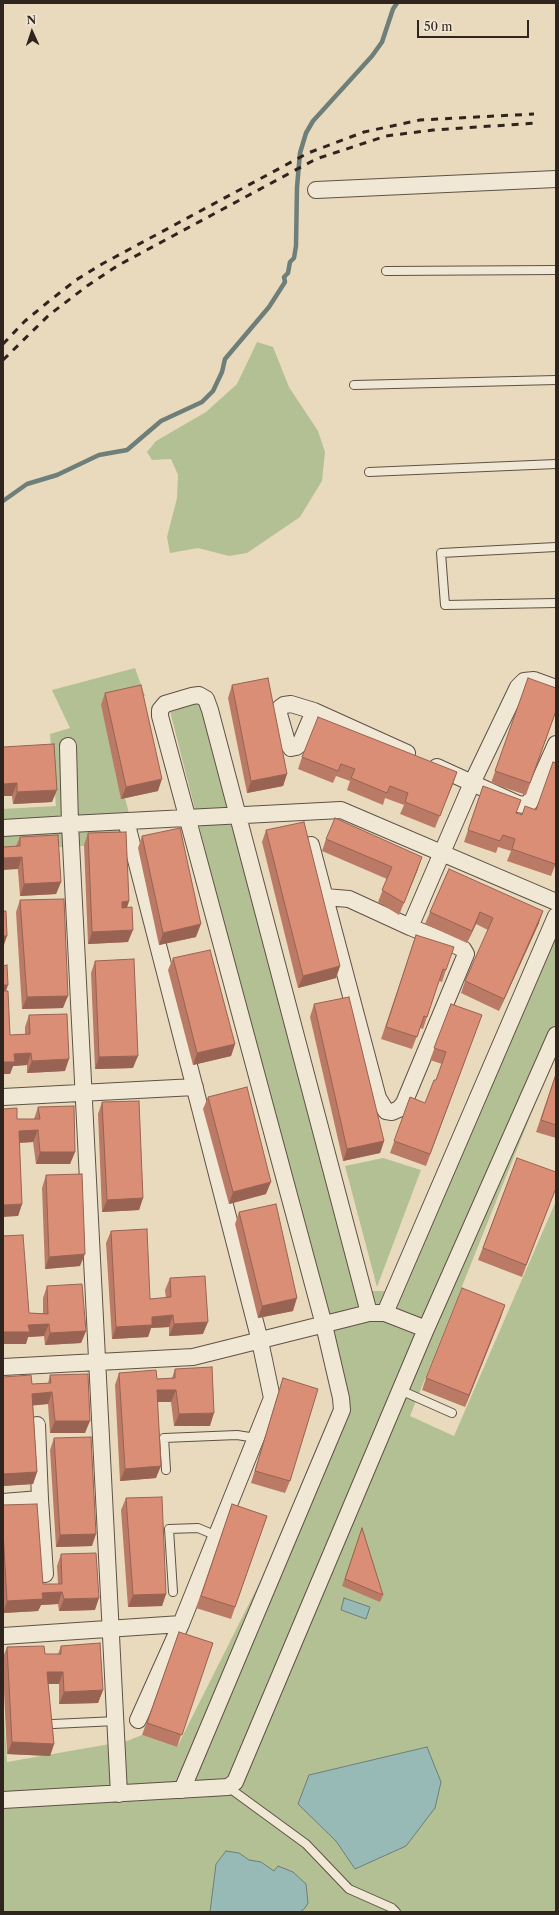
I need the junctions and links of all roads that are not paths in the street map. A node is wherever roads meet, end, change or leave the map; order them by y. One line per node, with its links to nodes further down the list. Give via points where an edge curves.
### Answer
1 (556, 179): 2 (street)
2 (316, 190)
3 (556, 270): 4 (lane)
4 (386, 271)
5 (556, 380): 6 (lane)
6 (354, 385)
7 (556, 464): 8 (lane)
8 (369, 472)
9 (556, 547): 10 (lane, via 441,553 445,605)
10 (556, 603)
11 (556, 688): 15 (street, via 534,680 524,682 518,687)
12 (314, 712): 15 (street)
13 (556, 744): 15 (street, via 530,802 524,805)
14 (68, 746): 19 (street)
15 (472, 783): 22 (street)
16 (237, 815): 17 (street); 17 (street, via 206,699 192,696 164,704 160,710); 22 (street, via 341,810); 31 (street)
17 (186, 818): 18 (street); 32 (street)
18 (126, 821): 19 (street); 28 (street)
19 (70, 824): 20 (street); 29 (street)
20 (3, 828)
21 (311, 845): 23 (street)
22 (441, 853): 24 (street); 26 (street)
23 (325, 897): 26 (street, via 349,899); 26 (street, via 378,1098 386,1111 392,1112 404,1103 466,954 457,946)
24 (556, 902)
25 (556, 916): 31 (street)
26 (410, 927)
27 (556, 1035): 33 (street)
28 (195, 1087): 29 (street); 34 (street)
29 (83, 1093): 30 (street); 35 (street)
30 (3, 1097)
31 (377, 1313): 32 (street); 33 (street)
32 (324, 1325): 34 (street); 54 (street, via 342,1410)
33 (426, 1329): 37 (street)
34 (260, 1341): 35 (street, via 193,1357); 40 (street, via 272,1398)
35 (97, 1362): 36 (street); 48 (street)
36 (3, 1366)
37 (400, 1390): 38 (lane); 53 (street, via 235,1782)
38 (452, 1413)
39 (37, 1425): 42 (street)
40 (256, 1438): 41 (lane, via 237,1435 164,1438); 44 (street)
41 (166, 1470)
42 (40, 1499): 43 (street); 45 (street)
43 (3, 1502)
44 (216, 1536): 46 (lane, via 198,1528 169,1529); 47 (street)
45 (45, 1574)
46 (173, 1592)
47 (181, 1624): 48 (street); 50 (street)
48 (112, 1629): 49 (street); 51 (street)
49 (3, 1636)
50 (138, 1720)
51 (116, 1721): 52 (lane); 55 (street)
52 (53, 1724)
53 (228, 1787): 54 (street); 57 (lane, via 306,1844 349,1889)
54 (182, 1790): 55 (street)
55 (119, 1794): 56 (street)
56 (3, 1800)
57 (396, 1912)

